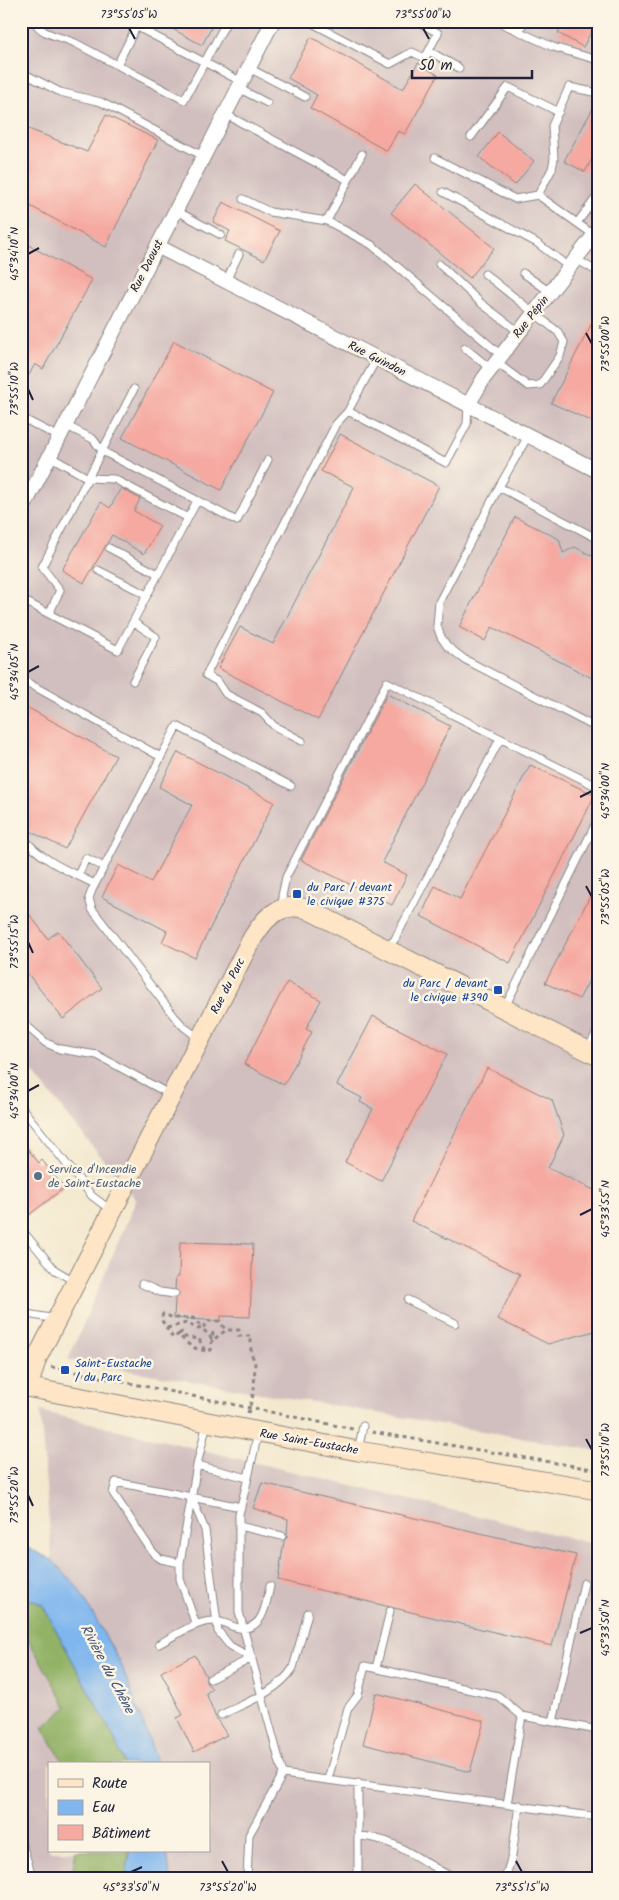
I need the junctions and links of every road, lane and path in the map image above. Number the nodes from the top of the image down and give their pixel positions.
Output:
1 (34, 21) edge
2 (126, 21) edge
3 (227, 21) edge
4 (273, 21) edge
5 (308, 21) edge
6 (417, 21) edge
7 (496, 21) edge
8 (526, 21) edge
9 (136, 27) junction
10 (518, 31) junction
11 (429, 51) junction
12 (598, 60) edge
13 (205, 64) junction
14 (117, 65) junction
15 (248, 68) junction
16 (459, 68) dead end
17 (21, 72) edge
18 (240, 85) junction
19 (598, 93) edge
20 (305, 97) dead end
21 (267, 103) dead end
22 (559, 112) junction
23 (225, 114) junction
24 (471, 137) dead end
25 (362, 154) dead end
26 (203, 156) junction
27 (435, 158) dead end
28 (348, 180) junction
29 (443, 192) dead end
30 (538, 195) junction
31 (598, 195) edge
32 (243, 199) dead end
33 (175, 210) junction
34 (327, 221) junction
35 (577, 223) junction
36 (221, 235) dead end
37 (595, 238) edge
38 (157, 246) junction
39 (239, 254) dead end
40 (572, 263) junction
41 (439, 264) dead end
42 (598, 272) edge
43 (523, 273) dead end
44 (485, 274) dead end
45 (226, 281) junction
46 (550, 292) junction
47 (534, 313) junction
48 (519, 332) junction
49 (465, 348) dead end
50 (377, 358) junction
51 (496, 362) junction
52 (134, 389) dead end
53 (468, 405) junction
54 (348, 411) junction
55 (21, 420) edge
56 (62, 431) junction
57 (528, 436) junction
58 (102, 450) junction
59 (49, 456) junction
60 (268, 460) dead end
61 (598, 471) edge
62 (88, 478) junction
63 (499, 487) junction
64 (197, 501) junction
65 (21, 512) edge
66 (188, 518) junction
67 (598, 538) edge
68 (108, 548) dead end
69 (98, 570) dead end
70 (158, 574) junction
71 (147, 595) junction
72 (21, 599) edge
73 (49, 614) junction
74 (133, 622) junction
75 (21, 680) edge
76 (133, 680) dead end
77 (598, 726) edge
78 (500, 739) junction
79 (302, 741) dead end
80 (161, 757) junction
81 (291, 786) dead end
82 (598, 787) edge
83 (598, 819) edge
84 (21, 836) edge
85 (104, 867) junction
86 (78, 875) junction
87 (95, 884) junction
88 (285, 908) junction
89 (386, 949) junction
90 (504, 1008) junction
91 (21, 1022) edge
92 (598, 1030) edge
93 (200, 1039) junction
94 (593, 1053) edge
95 (172, 1095) junction
96 (21, 1107) edge
97 (112, 1211) junction
98 (21, 1229) edge
99 (76, 1282) junction
100 (142, 1284) dead end
101 (175, 1294) dead end
102 (408, 1300) dead end
103 (21, 1313) edge
104 (57, 1319) junction
105 (455, 1323) dead end
106 (167, 1328) junction
107 (202, 1328) junction
108 (226, 1330) junction
109 (213, 1332) dead end
110 (207, 1333) junction
111 (179, 1334) junction
112 (199, 1339) junction
113 (213, 1340) junction
114 (205, 1351) junction
115 (65, 1370) dead end
116 (25, 1387) edge
117 (249, 1407) junction
118 (248, 1413) dead end
119 (207, 1422) junction
120 (363, 1426) dead end
121 (355, 1430) dead end
122 (369, 1432) dead end
123 (258, 1433) junction
124 (358, 1451) junction
125 (197, 1465) junction
126 (598, 1470) edge
127 (248, 1478) junction
128 (598, 1490) edge
129 (191, 1495) junction
130 (241, 1507) junction
131 (239, 1526) junction
132 (282, 1536) dead end
133 (180, 1563) junction
134 (584, 1583) dead end
135 (270, 1586) dead end
136 (390, 1611) dead end
137 (308, 1614) dead end
138 (215, 1621) junction
139 (196, 1625) junction
140 (244, 1628) junction
141 (159, 1644) dead end
142 (252, 1658) junction
143 (376, 1668) junction
144 (210, 1679) dead end
145 (262, 1694) junction
146 (221, 1715) dead end
147 (522, 1716) junction
148 (598, 1720) edge
149 (553, 1722) junction
150 (597, 1730) edge
151 (284, 1774) junction
152 (328, 1779) junction
153 (358, 1783) junction
154 (506, 1804) junction
155 (519, 1806) junction
156 (598, 1817) edge
157 (358, 1836) junction
158 (21, 1841) edge
159 (451, 1878) edge
160 (33, 1879) edge
161 (247, 1879) edge
162 (358, 1879) edge
163 (505, 1879) edge

1 - 14 lane
2 - 9 lane
3 - 13 lane
4 - 15 street, Rue Daoust
5 - 11 lane
6 - 11 lane
7 - 10 lane
8 - 10 lane
9 - 13 lane
9 - 14 lane
10 - 12 lane
11 - 16 lane
13 - 14 lane
13 - 18 lane
15 - 18 street, Rue Daoust
15 - 20 lane
17 - 26 lane
18 - 21 lane
18 - 23 street, Rue Daoust
19 - 22 lane
22 - 24 lane
22 - 30 lane
23 - 26 street, Rue Daoust
23 - 28 lane
25 - 28 lane
26 - 33 street, Rue Daoust
27 - 30 lane
28 - 34 lane
29 - 40 lane
30 - 35 lane
31 - 35 lane
32 - 34 lane
33 - 36 lane
33 - 38 street, Rue Daoust
34 - 51 lane
35 - 37 lane
37 - 40 street, Rue Pépin
38 - 45 street, Rue Guindon
38 - 56 street, Rue Daoust
39 - 45 lane
40 - 42 lane
40 - 46 street, Rue Pépin
41 - 48 lane
43 - 46 lane
44 - 47 lane
45 - 50 street, Rue Guindon
46 - 47 street, Rue Pépin
47 - 48 street, Rue Pépin
47 - 51 lane
48 - 51 street, Rue Pépin
49 - 51 lane
50 - 53 street, Rue Guindon
50 - 54 lane
51 - 53 street, Rue Pépin
52 - 58 lane
53 - 54 lane
53 - 57 street, Rue Guindon
54 - 79 lane
55 - 56 lane
56 - 58 lane
56 - 59 street, Rue Daoust
57 - 61 street, Rue Guindon
57 - 63 lane
58 - 62 lane
58 - 64 lane
59 - 62 lane
59 - 65 street, Rue Daoust
60 - 64 lane
62 - 66 lane
62 - 73 lane
63 - 67 lane
63 - 77 lane
64 - 66 lane
66 - 70 lane
68 - 70 lane
69 - 71 lane
70 - 71 lane
71 - 74 lane
72 - 73 lane
73 - 74 lane
74 - 76 lane
75 - 80 lane
78 - 82 lane
78 - 88 lane
78 - 89 lane
80 - 81 lane
80 - 85 lane
83 - 90 lane
84 - 86 lane
85 - 86 lane
85 - 87 lane
86 - 87 lane
87 - 93 lane
88 - 89 street
88 - 93 street, Rue du Parc
89 - 90 street
90 - 94 street
91 - 95 lane
92 - 94 lane
93 - 95 street, Rue du Parc
95 - 97 street, Rue du Parc
96 - 97 lane
97 - 99 street, Rue du Parc
98 - 99 lane
99 - 104 street, Rue du Parc
100 - 101 lane
102 - 105 lane
103 - 104 lane
104 - 116 street, Rue du Parc
106 - 107 path
106 - 107 path
106 - 111 path
107 - 108 path
107 - 110 path
108 - 113 path
108 - 117 path
109 - 113 path
110 - 112 path
110 - 113 path
111 - 112 path
111 - 114 path
112 - 114 path
113 - 114 path
115 - 117 path, Rue Saint-Eustache
116 - 119 street, Rue Saint-Eustache
117 - 118 path
117 - 121 path, Rue Saint-Eustache
119 - 123 street, Rue Saint-Eustache
119 - 125 lane
120 - 124 lane
122 - 126 path, Rue Saint-Eustache
123 - 124 street, Rue Saint-Eustache
123 - 127 lane
124 - 128 street, Rue Saint-Eustache
125 - 127 lane
125 - 129 lane
127 - 130 lane
129 - 130 lane
129 - 133 lane
129 - 133 lane
129 - 138 lane
130 - 131 lane
131 - 132 lane
131 - 140 lane
133 - 139 lane
134 - 149 lane
135 - 140 lane
136 - 143 lane
137 - 145 lane
138 - 139 lane
138 - 140 lane
138 - 142 lane
139 - 141 lane
140 - 142 lane
142 - 144 lane
142 - 145 lane
143 - 147 lane
143 - 152 lane
145 - 146 lane
145 - 151 lane
147 - 149 lane
147 - 154 lane
148 - 150 lane
149 - 150 lane
151 - 152 lane
151 - 161 lane
152 - 153 lane
153 - 154 lane
153 - 157 lane
154 - 155 lane
155 - 156 lane
155 - 163 lane
157 - 159 lane
157 - 162 lane
158 - 160 lane

